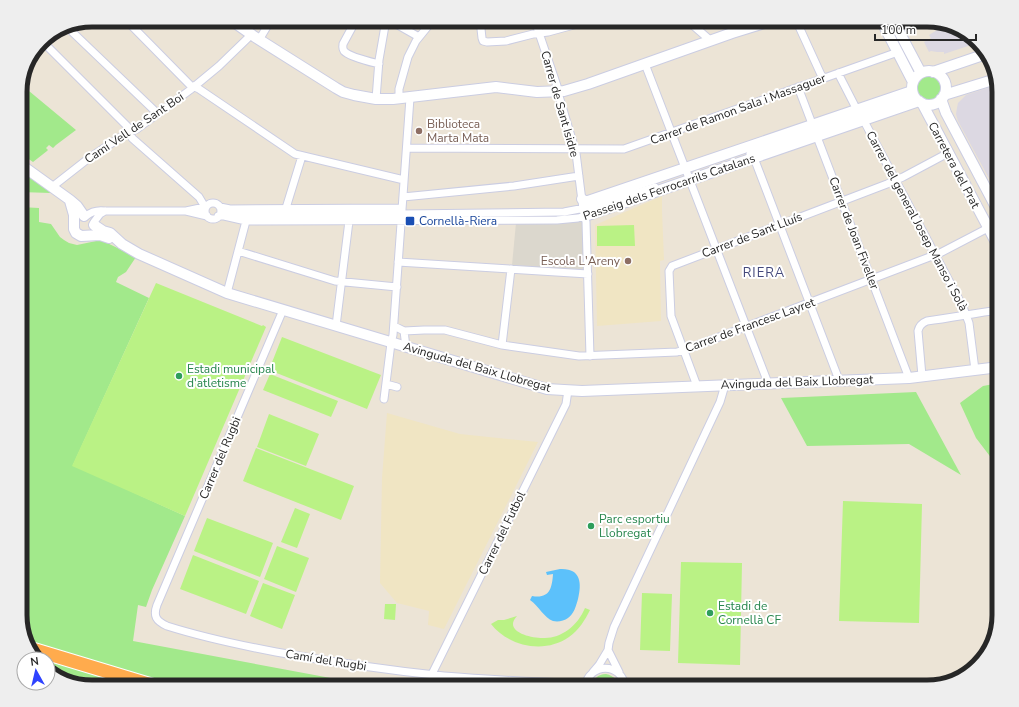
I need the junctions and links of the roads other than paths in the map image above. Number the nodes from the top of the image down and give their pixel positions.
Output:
1 (133, 27) edge
2 (241, 27) edge
3 (264, 27) edge
4 (352, 27) edge
5 (387, 27) edge
6 (401, 27) edge
7 (427, 27) edge
8 (481, 27) edge
9 (537, 27) edge
10 (566, 27) edge
11 (695, 27) edge
12 (753, 27) edge
13 (799, 27) edge
14 (885, 27) edge
15 (897, 27) edge
16 (71, 31) edge
17 (539, 33) junction
18 (255, 37) junction
19 (419, 37) junction
20 (711, 41) junction
21 (47, 46) edge
22 (898, 52) junction
23 (981, 56) edge
24 (379, 64) junction
25 (645, 64) junction
26 (933, 72) junction
27 (838, 73) junction
28 (922, 73) junction
29 (823, 78) junction
30 (991, 81) edge
31 (194, 87) junction
32 (798, 87) junction
33 (558, 91) junction
34 (916, 95) junction
35 (942, 97) junction
36 (410, 98) junction
37 (376, 99) junction
38 (399, 99) junction
39 (857, 110) junction
40 (158, 114) junction
41 (864, 121) junction
42 (815, 131) junction
43 (130, 132) junction
44 (672, 132) junction
45 (407, 148) junction
46 (575, 149) junction
47 (948, 153) junction
48 (302, 156) junction
49 (754, 158) junction
50 (27, 169) edge
51 (688, 175) junction
52 (579, 176) junction
53 (404, 180) junction
54 (896, 180) junction
55 (52, 186) junction
56 (403, 197) junction
57 (70, 200) junction
58 (992, 200) edge
59 (842, 201) junction
60 (205, 207) junction
61 (286, 208) junction
62 (583, 208) junction
63 (186, 212) junction
64 (220, 212) junction
65 (402, 214) junction
66 (207, 216) junction
67 (89, 220) junction
68 (246, 221) junction
69 (349, 221) junction
70 (74, 222) junction
71 (780, 225) junction
72 (988, 228) junction
73 (89, 235) junction
74 (992, 235) edge
75 (117, 240) junction
76 (716, 249) junction
77 (238, 251) junction
78 (936, 255) junction
79 (398, 262) junction
80 (511, 269) junction
81 (588, 274) junction
82 (872, 279) junction
83 (342, 282) junction
84 (397, 287) junction
85 (226, 293) junction
86 (809, 303) junction
87 (283, 310) junction
88 (992, 311) edge
89 (966, 316) junction
90 (336, 326) junction
91 (394, 326) junction
92 (746, 327) junction
93 (404, 331) junction
94 (391, 343) junction
95 (502, 345) junction
96 (406, 347) junction
97 (683, 350) junction
98 (590, 356) junction
99 (992, 368) edge
100 (975, 370) junction
101 (922, 376) junction
102 (909, 378) junction
103 (839, 380) junction
104 (768, 383) junction
105 (386, 384) junction
106 (725, 385) junction
107 (697, 386) junction
108 (397, 387) dead end
109 (568, 390) junction
110 (384, 399) dead end
111 (156, 605) joint
112 (608, 650) junction
113 (38, 651) edge
114 (593, 672) junction
115 (432, 674) junction
116 (620, 674) junction
117 (135, 680) edge
118 (499, 680) edge
119 (587, 680) edge
120 (623, 680) edge

1 - 31 street
2 - 18 main road
3 - 18 street, Camí Vell de Sant Boi
4 - 24 street
5 - 24 street
6 - 19 street
7 - 19 street
8 - 17 street
9 - 17 street, Carrer de Sant Isidre
10 - 17 street
11 - 20 street
12 - 20 main road
13 - 29 street
14 - 22 main road, Carretera del Prat
15 - 28 main road
16 - 40 street
17 - 33 street, Carrer de Sant Isidre
18 - 31 street, Camí Vell de Sant Boi
18 - 37 main road
19 - 38 street
20 - 25 main road
21 - 43 street
22 - 27 street, Carrer de Ramon Sala i Massaguer
22 - 34 main road, Carretera del Prat
23 - 26 main road
24 - 37 street
25 - 33 main road
25 - 44 street
26 - 28 main road
26 - 35 main road
27 - 29 street, Carrer de Ramon Sala i Massaguer
27 - 39 street
28 - 34 main road
29 - 32 street, Carrer de Ramon Sala i Massaguer
30 - 35 main road
31 - 40 street, Camí Vell de Sant Boi
31 - 48 street
32 - 42 street, Carrer de Joan Fiveller
32 - 44 street, Carrer de Ramon Sala i Massaguer
33 - 36 main road
33 - 46 street, Carrer de Sant Isidre
34 - 35 main road
34 - 39 main road, Passeig dels Ferrocarrils Catalans
34 - 41 main road, Passeig dels Ferrocarrils Catalans
34 - 42 street, Passeig dels Ferrocarrils Catalans
34 - 47 main road, Carretera del Prat
35 - 58 main road, Carretera del Prat
36 - 38 main road
36 - 45 street
37 - 38 main road
39 - 42 main road, Passeig dels Ferrocarrils Catalans
40 - 43 street, Camí Vell de Sant Boi
41 - 42 main road, Passeig dels Ferrocarrils Catalans
41 - 54 street, Carrer del general Josep Manso i Solà
42 - 49 main road, Passeig dels Ferrocarrils Catalans
42 - 51 main road, Passeig dels Ferrocarrils Catalans
42 - 59 street, Carrer de Joan Fiveller
43 - 55 street, Camí Vell de Sant Boi
43 - 60 street
44 - 46 street, Carrer de Ramon Sala i Massaguer
44 - 51 street
45 - 46 street, Carrer de Ramon Sala i Massaguer
45 - 53 street
46 - 52 street, Carrer de Sant Isidre
47 - 54 street, Carrer de Sant Lluís
47 - 72 main road, Carretera del Prat
48 - 53 street
48 - 61 street
49 - 51 main road, Passeig dels Ferrocarrils Catalans
49 - 71 street
50 - 55 main road, Avinguda del Baix Llobregat
51 - 62 main road, Passeig dels Ferrocarrils Catalans
51 - 62 main road, Passeig dels Ferrocarrils Catalans
51 - 76 street
52 - 56 street
52 - 62 street, Carrer de Sant Isidre
53 - 56 street
54 - 59 street, Carrer de Sant Lluís
54 - 78 street, Carrer del general Josep Manso i Solà
55 - 57 main road, Avinguda del Baix Llobregat
56 - 65 street
57 - 67 main road, Avinguda del Baix Llobregat
57 - 70 main road
59 - 71 street, Carrer de Sant Lluís
59 - 82 street, Carrer de Joan Fiveller
60 - 63 street
60 - 64 street
60 - 66 street
61 - 64 street, Passeig dels Ferrocarrils Catalans
61 - 65 street, Passeig dels Ferrocarrils Catalans
62 - 65 street, Passeig dels Ferrocarrils Catalans
62 - 81 street, Carrer de Sant Isidre
63 - 66 street
63 - 67 street
64 - 65 street, Passeig dels Ferrocarrils Catalans
64 - 66 street
64 - 68 street, Passeig dels Ferrocarrils Catalans
65 - 69 street, Passeig dels Ferrocarrils Catalans
65 - 79 street
67 - 70 main road
67 - 73 main road
67 - 75 main road, Avinguda del Baix Llobregat
68 - 69 street, Passeig dels Ferrocarrils Catalans
68 - 77 street
69 - 83 street
70 - 73 main road
71 - 76 street, Carrer de Sant Lluís
71 - 86 street
72 - 74 main road, Carretera del Prat
72 - 78 street, Carrer de Francesc Layret
73 - 75 main road, Avinguda del Baix Llobregat
75 - 85 main road, Avinguda del Baix Llobregat
76 - 92 street
76 - 97 street, Carrer de Sant Lluís
77 - 83 street
77 - 85 street
78 - 82 street, Carrer de Francesc Layret
78 - 89 street, Carrer del general Josep Manso i Solà
79 - 80 street
79 - 84 street
80 - 81 street
80 - 95 street
81 - 98 street, Carrer de Sant Isidre
82 - 86 street, Carrer de Francesc Layret
82 - 102 street, Carrer de Joan Fiveller
83 - 84 street
83 - 90 street
84 - 91 street
85 - 87 main road, Avinguda del Baix Llobregat
86 - 92 street, Carrer de Francesc Layret
86 - 103 street
87 - 90 main road, Avinguda del Baix Llobregat
87 - 111 street, Carrer del Rugbi
88 - 89 street
89 - 100 street, Carrer del general Josep Manso i Solà
89 - 101 street
90 - 94 main road, Avinguda del Baix Llobregat
91 - 93 street, Carrer de Francesc Layret
91 - 94 street
92 - 97 street, Carrer de Francesc Layret
92 - 104 street
93 - 95 street, Carrer de Francesc Layret
93 - 96 street
94 - 96 main road, Avinguda del Baix Llobregat
94 - 105 street
95 - 98 street, Carrer de Francesc Layret
96 - 109 main road, Avinguda del Baix Llobregat
97 - 98 street, Carrer de Francesc Layret
97 - 107 street, Carrer de Sant Lluís
99 - 100 main road, Avinguda del Baix Llobregat
100 - 101 main road, Avinguda del Baix Llobregat
101 - 102 main road, Avinguda del Baix Llobregat
102 - 103 main road, Avinguda del Baix Llobregat
103 - 104 main road, Avinguda del Baix Llobregat
104 - 106 main road, Avinguda del Baix Llobregat
105 - 108 street
105 - 110 street
106 - 107 main road, Avinguda del Baix Llobregat
106 - 112 street
107 - 109 main road, Avinguda del Baix Llobregat
109 - 115 street, Carrer del Futbol
111 - 115 street, Camí del Rugbi
112 - 114 street
112 - 116 street
113 - 117 highway
114 - 116 street
114 - 119 street
115 - 118 street, Camí del Rugbi
116 - 120 street

